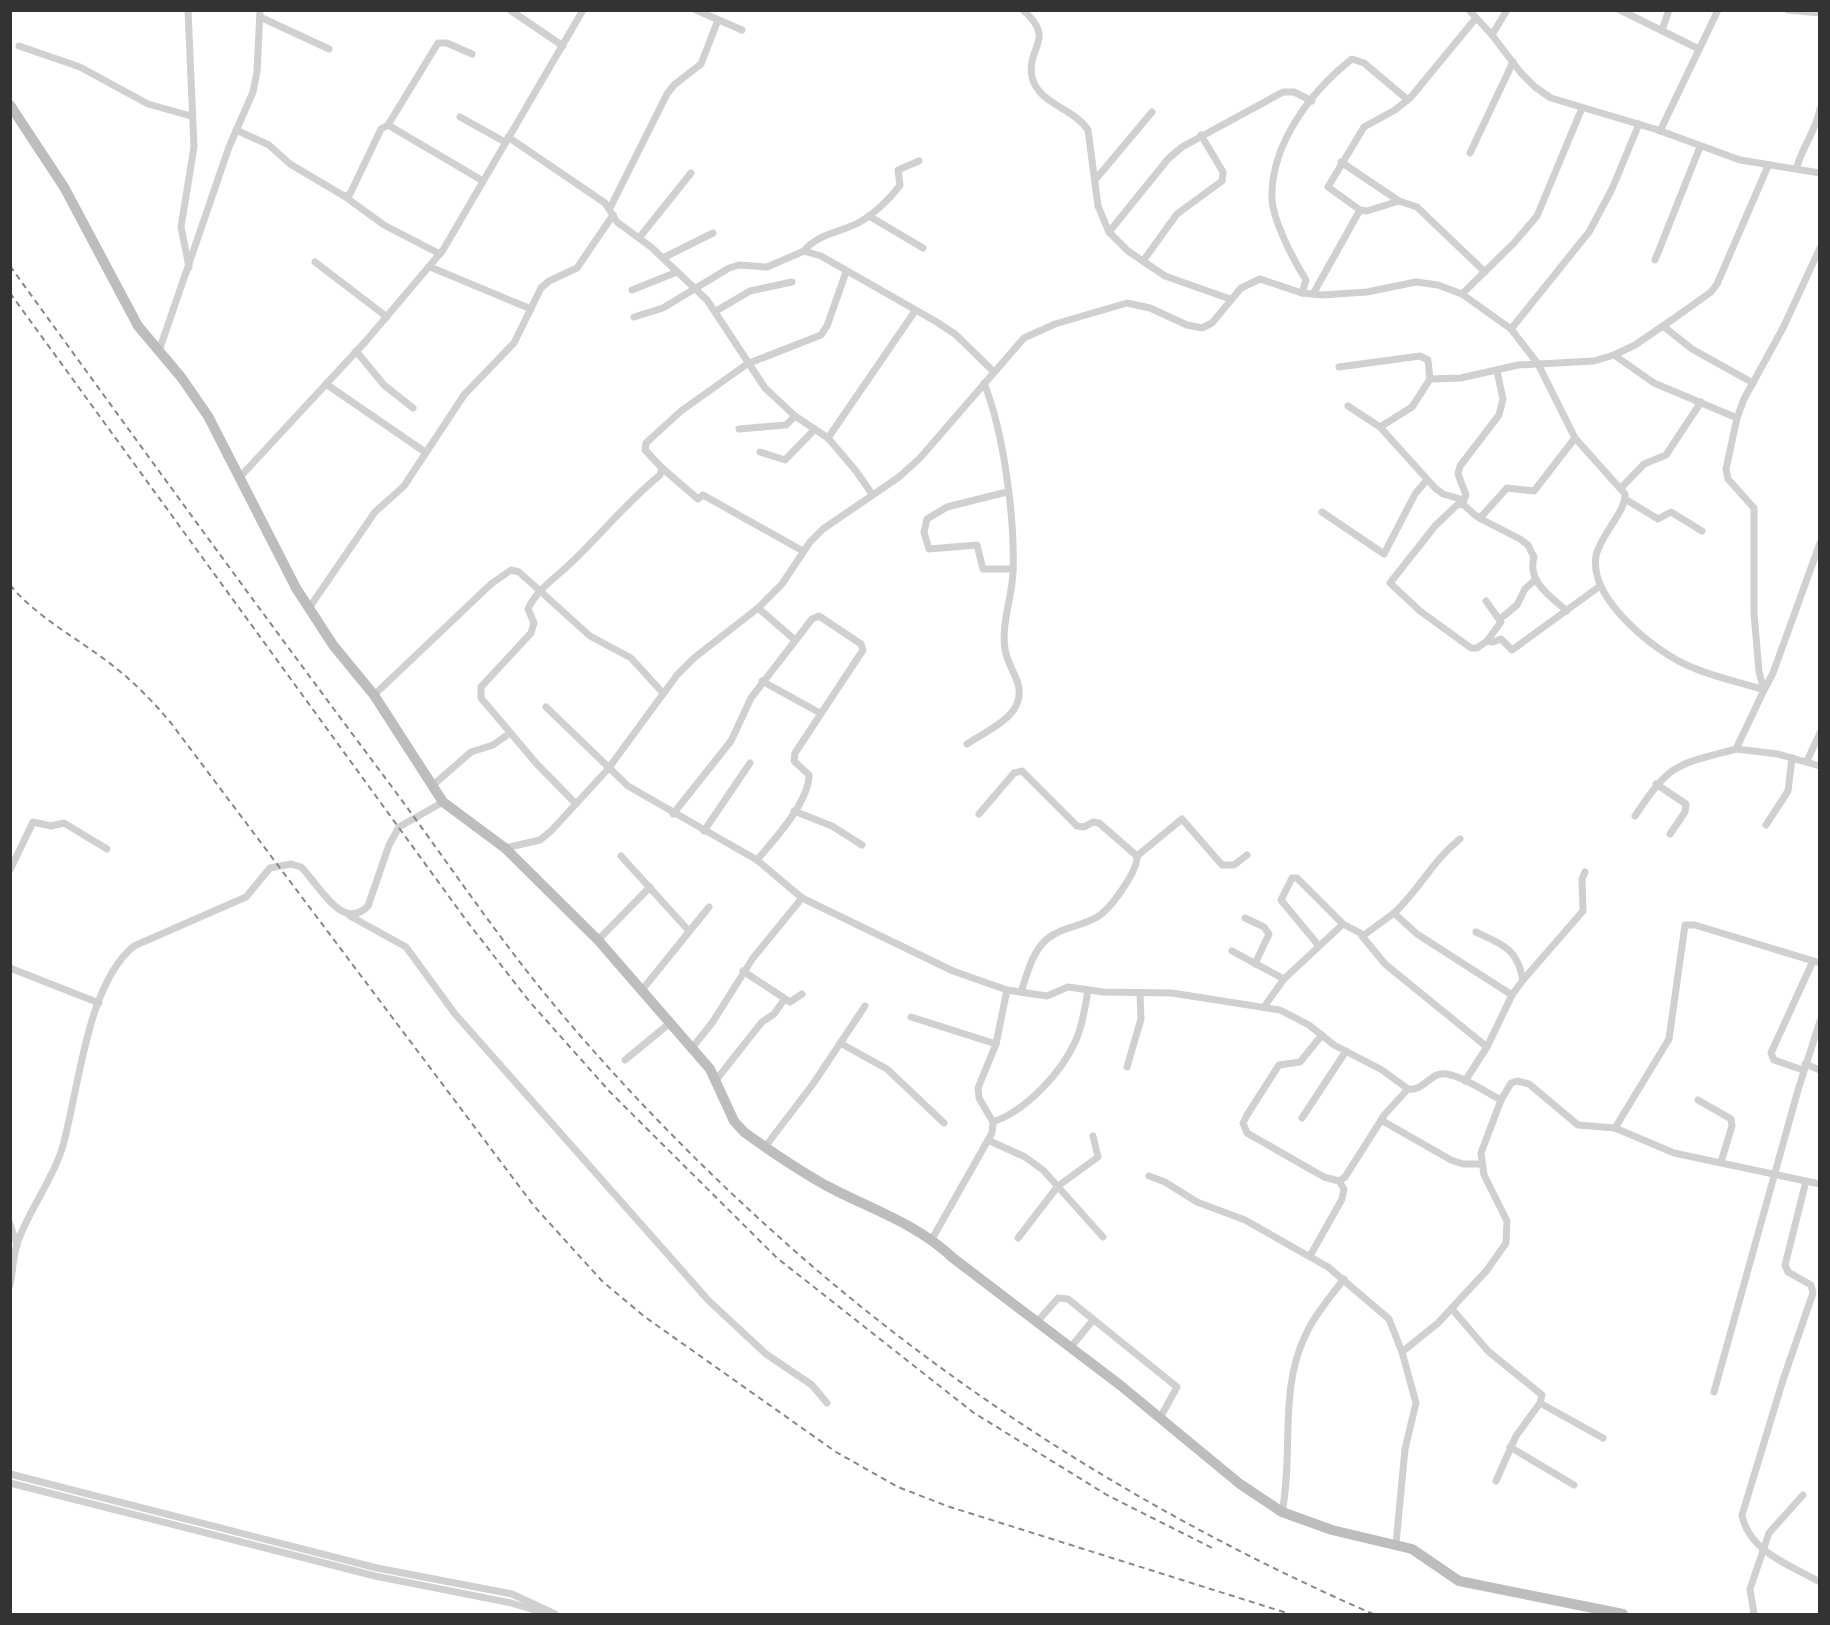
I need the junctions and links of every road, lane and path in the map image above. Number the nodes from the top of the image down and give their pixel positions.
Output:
1 (188, 10) edge
2 (510, 10) edge
3 (583, 10) edge
4 (696, 10) edge
5 (1023, 10) edge
6 (1469, 10) edge
7 (1508, 10) edge
8 (1620, 10) edge
9 (1669, 10) edge
10 (1718, 10) edge
11 (1788, 10) edge
12 (711, 13) edge
13 (1820, 13) edge
14 (260, 14) edge
15 (1476, 18) junction
16 (718, 20) junction
17 (742, 30) dead end
18 (1662, 30) junction
19 (1492, 35) junction
20 (19, 46) dead end
21 (563, 46) junction
22 (329, 49) dead end
23 (1699, 49) junction
24 (472, 54) dead end
25 (1513, 62) junction
26 (1408, 100) junction
27 (1312, 101) junction
28 (10, 105) edge
29 (1582, 108) junction
30 (1820, 109) edge
31 (1152, 112) dead end
32 (191, 116) junction
33 (460, 117) dead end
34 (1639, 124) junction
35 (388, 125) junction
36 (236, 130) junction
37 (1660, 131) junction
38 (1201, 135) junction
39 (507, 139) junction
40 (1700, 147) junction
41 (1470, 153) dead end
42 (919, 161) dead end
43 (1341, 162) junction
44 (1768, 166) junction
45 (1797, 167) junction
46 (691, 173) dead end
47 (1820, 173) edge
48 (1095, 180) junction
49 (483, 181) junction
50 (344, 196) junction
51 (1399, 201) junction
52 (1360, 210) junction
53 (612, 212) junction
54 (869, 216) junction
55 (1109, 232) junction
56 (713, 233) dead end
57 (639, 238) junction
58 (923, 248) dead end
59 (1820, 248) edge
60 (804, 251) junction
61 (440, 254) junction
62 (663, 258) junction
63 (1655, 260) dead end
64 (1143, 261) junction
65 (315, 262) dead end
66 (189, 267) junction
67 (430, 267) junction
68 (677, 272) junction
69 (846, 272) junction
70 (1485, 272) junction
71 (792, 282) dead end
72 (694, 289) junction
73 (632, 290) dead end
74 (1302, 293) junction
75 (1313, 294) junction
76 (1462, 294) junction
77 (1230, 299) junction
78 (531, 309) junction
79 (716, 311) junction
80 (915, 311) junction
81 (387, 317) junction
82 (633, 317) dead end
83 (1663, 326) junction
84 (1511, 329) junction
85 (159, 351) junction
86 (356, 351) junction
87 (1614, 355) junction
88 (747, 364) junction
89 (1538, 364) junction
90 (1339, 367) dead end
91 (1497, 371) junction
92 (994, 372) junction
93 (1430, 379) junction
94 (984, 383) junction
95 (1753, 383) junction
96 (326, 384) junction
97 (1701, 402) junction
98 (1348, 406) dead end
99 (413, 408) dead end
100 (795, 416) junction
101 (1737, 418) junction
102 (1380, 427) junction
103 (739, 429) dead end
104 (815, 429) junction
105 (828, 438) junction
106 (1575, 438) junction
107 (425, 452) junction
108 (760, 452) dead end
109 (662, 468) junction
110 (240, 477) junction
111 (1426, 481) junction
112 (1621, 488) junction
113 (1007, 492) junction
114 (872, 494) junction
115 (1625, 499) junction
116 (1463, 502) junction
117 (1322, 513) dead end
118 (1479, 518) junction
119 (1702, 531) dead end
120 (1819, 543) edge
121 (804, 551) junction
122 (1013, 569) junction
123 (1535, 580) junction
124 (1600, 586) junction
125 (540, 591) junction
126 (1486, 601) dead end
127 (309, 608) junction
128 (758, 608) junction
129 (1567, 611) junction
130 (1500, 619) junction
131 (795, 640) junction
132 (1487, 641) junction
133 (762, 681) junction
134 (1764, 690) junction
135 (663, 693) junction
136 (374, 695) junction
137 (546, 707) dead end
138 (820, 713) junction
139 (510, 733) junction
140 (1820, 733) edge
141 (966, 744) dead end
142 (1736, 749) junction
143 (1792, 758) junction
144 (1807, 761) junction
145 (750, 763) dead end
146 (1820, 766) edge
147 (608, 769) junction
148 (1656, 784) junction
149 (432, 786) junction
150 (442, 802) junction
151 (576, 804) junction
152 (794, 812) junction
153 (673, 814) junction
154 (980, 814) dead end
155 (1635, 816) dead end
156 (1766, 825) dead end
157 (704, 831) junction
158 (1670, 834) dead end
159 (1460, 839) dead end
160 (862, 845) dead end
161 (505, 848) junction
162 (107, 849) dead end
163 (1247, 855) dead end
164 (621, 856) dead end
165 (1137, 856) junction
166 (758, 860) junction
167 (10, 870) edge
168 (1585, 872) dead end
169 (650, 886) junction
170 (802, 898) junction
171 (709, 907) dead end
172 (1394, 913) junction
173 (350, 916) junction
174 (1245, 918) dead end
175 (1343, 924) junction
176 (689, 931) junction
177 (1476, 932) dead end
178 (1362, 936) junction
179 (598, 940) junction
180 (1319, 946) junction
181 (1232, 951) dead end
182 (1816, 962) edge
183 (1255, 964) junction
184 (10, 968) edge
185 (743, 971) junction
186 (1284, 979) junction
187 (1523, 980) junction
188 (642, 990) junction
189 (1007, 990) junction
190 (1088, 990) junction
191 (1021, 992) junction
192 (1140, 993) junction
193 (802, 994) dead end
194 (1512, 995) junction
195 (784, 1000) junction
196 (99, 1003) junction
197 (865, 1006) dead end
198 (1264, 1007) junction
199 (911, 1017) dead end
200 (1820, 1021) edge
201 (670, 1023) junction
202 (1322, 1035) junction
203 (840, 1043) junction
204 (996, 1044) junction
205 (1487, 1047) junction
206 (691, 1049) junction
207 (1346, 1051) junction
208 (625, 1060) dead end
209 (1127, 1066) dead end
210 (1804, 1067) junction
211 (1820, 1070) edge
212 (716, 1080) junction
213 (1465, 1081) junction
214 (1408, 1089) junction
215 (1501, 1100) junction
216 (1698, 1100) dead end
217 (1302, 1118) dead end
218 (1381, 1120) junction
219 (993, 1122) junction
220 (944, 1123) dead end
221 (1615, 1128) junction
222 (1093, 1136) dead end
223 (988, 1140) junction
224 (765, 1147) junction
225 (1721, 1162) junction
226 (1481, 1164) junction
227 (1776, 1174) junction
228 (1149, 1176) dead end
229 (1339, 1181) junction
230 (1806, 1181) junction
231 (1820, 1184) edge
232 (1058, 1186) junction
233 (10, 1224) edge
234 (1103, 1237) dead end
235 (1018, 1238) dead end
236 (933, 1239) junction
237 (17, 1245) junction
238 (1310, 1256) junction
239 (1344, 1279) junction
240 (10, 1284) edge
241 (1452, 1309) junction
242 (1093, 1320) junction
243 (1037, 1322) junction
244 (1071, 1347) junction
245 (1402, 1352) junction
246 (1714, 1392) dead end
247 (827, 1403) dead end
248 (1540, 1403) junction
249 (1160, 1418) junction
250 (1603, 1438) dead end
251 (1510, 1447) junction
252 (10, 1474) edge
253 (1496, 1481) dead end
254 (10, 1483) edge
255 (1574, 1485) dead end
256 (1803, 1495) dead end
257 (1282, 1512) junction
258 (1396, 1544) junction
259 (1763, 1549) junction
260 (1820, 1582) edge
261 (550, 1614) edge
262 (555, 1614) edge
263 (1623, 1614) edge
264 (1754, 1614) edge

1 - 32 street
2 - 21 street
3 - 21 street
4 - 12 street
5 - 48 street
6 - 15 street
7 - 19 street
8 - 18 street
9 - 18 street
10 - 23 street
11 - 13 street
12 - 16 street
14 - 22 street
14 - 36 street
15 - 19 street
15 - 26 street
16 - 17 street
16 - 53 street
18 - 23 street
19 - 25 street
20 - 32 street
21 - 39 street
23 - 37 street
24 - 35 street
25 - 29 street
25 - 41 street
26 - 27 street
26 - 43 street
27 - 38 street
27 - 74 street
28 - 85 main road
29 - 34 street
29 - 70 street
30 - 45 street
31 - 48 street
32 - 66 street
33 - 39 street
34 - 37 street
34 - 84 street
35 - 49 street
35 - 50 street
36 - 50 street
36 - 66 street
37 - 40 street
38 - 55 street
38 - 64 street
39 - 49 street
39 - 53 street
40 - 44 street
40 - 63 street
42 - 54 street
43 - 51 street
43 - 52 street
44 - 45 street
44 - 83 street
45 - 47 street
46 - 57 street
48 - 55 street
49 - 61 street
50 - 61 street
51 - 52 street
51 - 70 street
52 - 75 street
53 - 57 street
53 - 78 street
54 - 58 street
54 - 60 street
55 - 64 street
56 - 62 street
57 - 62 street
59 - 95 street
60 - 69 street
60 - 72 street
61 - 67 street
62 - 68 street
64 - 77 street
65 - 81 street
66 - 85 street
67 - 78 street
67 - 81 street
68 - 72 street
68 - 73 street
69 - 80 street
69 - 88 street
70 - 76 street
71 - 79 street
72 - 79 street
72 - 82 street
74 - 75 street
74 - 77 street
75 - 76 street
76 - 84 street
77 - 92 street
78 - 107 street
79 - 88 street
80 - 92 street
80 - 105 street
81 - 86 street
83 - 87 street
83 - 95 street
84 - 89 street
85 - 110 main road
86 - 96 street
86 - 99 street
87 - 89 street
87 - 97 street
88 - 100 street
88 - 109 street
89 - 91 street
89 - 106 street
90 - 93 street
91 - 93 street
91 - 116 street
92 - 94 street
93 - 102 street
94 - 113 street
94 - 114 street
95 - 101 street
96 - 107 street
96 - 110 street
97 - 101 street
97 - 112 street
98 - 102 street
100 - 103 street
100 - 104 street
101 - 134 street
102 - 111 street
104 - 105 street
104 - 108 street
105 - 114 street
106 - 112 street
106 - 118 street
107 - 127 street
109 - 121 street
109 - 125 street
110 - 127 main road
111 - 116 street
111 - 117 street
112 - 115 street
113 - 122 street
113 - 122 street
114 - 121 street
115 - 119 street
115 - 124 street
116 - 118 street
116 - 132 street
118 - 123 street
120 - 134 street
121 - 128 street
122 - 141 street
123 - 129 street
123 - 130 street
124 - 129 street
124 - 134 street
125 - 135 street
125 - 136 street
125 - 139 street
126 - 130 street
127 - 136 main road
128 - 131 street
128 - 135 street
129 - 132 street
130 - 132 street
131 - 133 street
131 - 138 street
133 - 138 street
133 - 153 street
134 - 142 street
135 - 147 street
136 - 149 main road
137 - 147 street
138 - 152 street
139 - 149 street
139 - 151 street
140 - 144 street
142 - 143 street
142 - 148 street
143 - 144 street
143 - 156 street
144 - 146 street
145 - 157 street
147 - 151 street
147 - 153 street
148 - 155 street
148 - 158 street
149 - 150 main road
150 - 161 main road
150 - 173 street
151 - 161 street
152 - 160 street
152 - 166 street
153 - 157 street
154 - 165 street
157 - 166 street
159 - 172 street
161 - 179 main road
162 - 167 street
163 - 165 street
164 - 169 street
165 - 191 street
166 - 170 street
168 - 187 street
169 - 176 street
169 - 179 street
170 - 185 street
170 - 189 street
171 - 176 street
172 - 178 street
172 - 194 street
173 - 196 street
173 - 247 street
174 - 183 street
175 - 178 street
175 - 180 street
175 - 180 street
176 - 188 street
177 - 187 street
178 - 205 street
179 - 188 main road
180 - 186 street
181 - 183 street
182 - 210 street
182 - 221 street
183 - 186 street
184 - 196 street
185 - 195 street
185 - 206 street
186 - 198 street
187 - 194 street
188 - 201 main road
189 - 191 street
189 - 204 street
190 - 191 street
190 - 192 street
190 - 219 street
192 - 198 street
192 - 209 street
193 - 195 street
194 - 205 street
195 - 212 street
196 - 237 street
197 - 203 street
198 - 202 street
199 - 204 street
200 - 210 street
201 - 206 main road
201 - 208 street
202 - 207 street
202 - 229 street
203 - 220 street
203 - 224 street
204 - 219 street
205 - 213 street
206 - 212 main road
207 - 214 street
207 - 217 street
210 - 211 street
210 - 227 street
212 - 224 main road
213 - 214 street
213 - 215 street
214 - 218 street
215 - 221 street
215 - 226 street
216 - 225 street
218 - 226 street
218 - 229 street
219 - 223 street
221 - 225 street
222 - 232 street
223 - 232 street
223 - 236 street
224 - 236 main road
225 - 227 street
226 - 241 street
227 - 230 street
227 - 246 street
228 - 238 street
229 - 238 street
230 - 231 street
230 - 259 street
232 - 234 street
232 - 235 street
233 - 237 street
236 - 243 main road
237 - 240 street
238 - 239 street
239 - 245 street
239 - 257 street
241 - 245 street
241 - 248 street
242 - 243 street
242 - 244 street
242 - 249 street
243 - 244 main road
244 - 249 main road
245 - 258 street
248 - 250 street
248 - 251 street
249 - 257 main road
251 - 253 street
251 - 255 street
252 - 262 street
254 - 261 street
256 - 259 street
257 - 258 main road
258 - 263 main road
259 - 260 street
259 - 264 street

